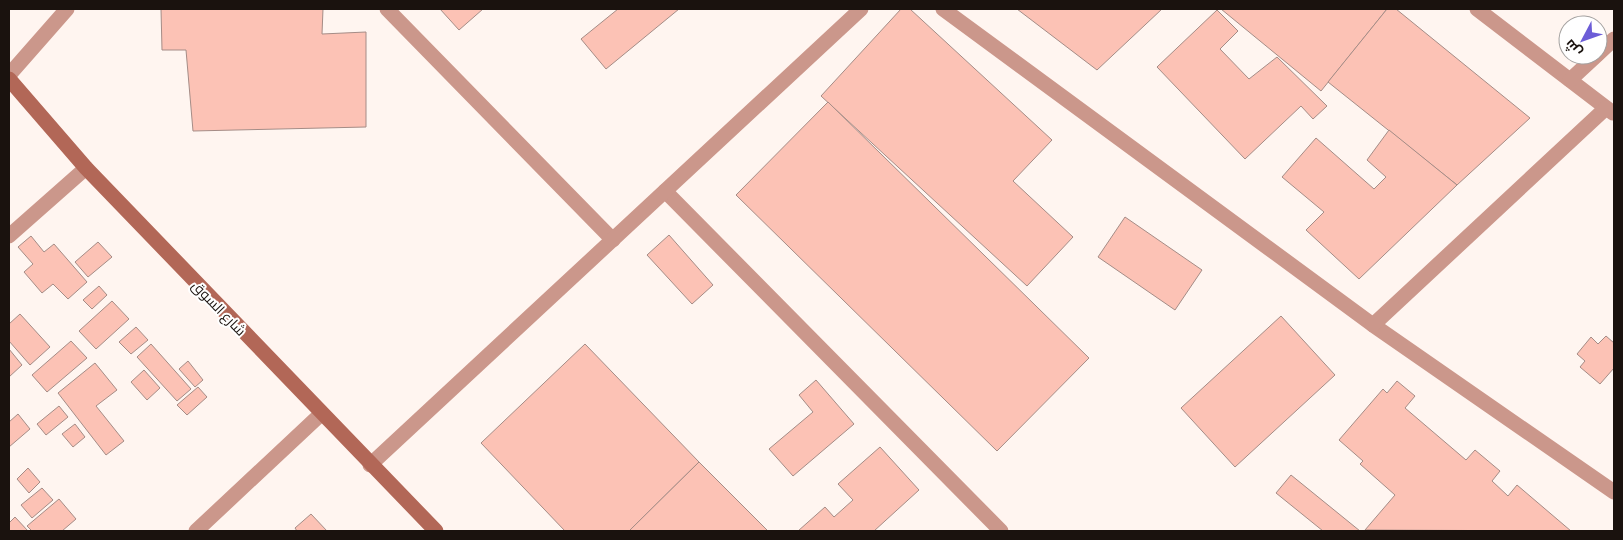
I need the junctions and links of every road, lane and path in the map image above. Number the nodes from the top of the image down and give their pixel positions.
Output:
1 (67, 9) edge
2 (387, 9) edge
3 (861, 9) edge
4 (943, 9) edge
5 (1477, 9) edge
6 (1586, 65) edge
7 (9, 75) edge
8 (9, 79) edge
9 (1570, 80) junction
10 (1610, 111) edge
11 (86, 168) junction
12 (665, 191) junction
13 (9, 236) edge
14 (613, 240) junction
15 (1373, 325) junction
16 (321, 414) junction
17 (370, 465) junction
18 (1614, 492) edge
19 (196, 531) edge
20 (436, 531) edge
21 (1001, 531) edge

1 - 7 street
2 - 14 street
3 - 12 street
4 - 15 street
5 - 9 street
6 - 9 street
8 - 11 street, شارع السوق
9 - 10 street
10 - 15 street
11 - 13 street
11 - 16 street, شارع السوق
12 - 14 street
12 - 21 street
14 - 17 street
15 - 18 street
16 - 17 street, شارع السوق
16 - 19 street
17 - 20 street, شارع السوق

